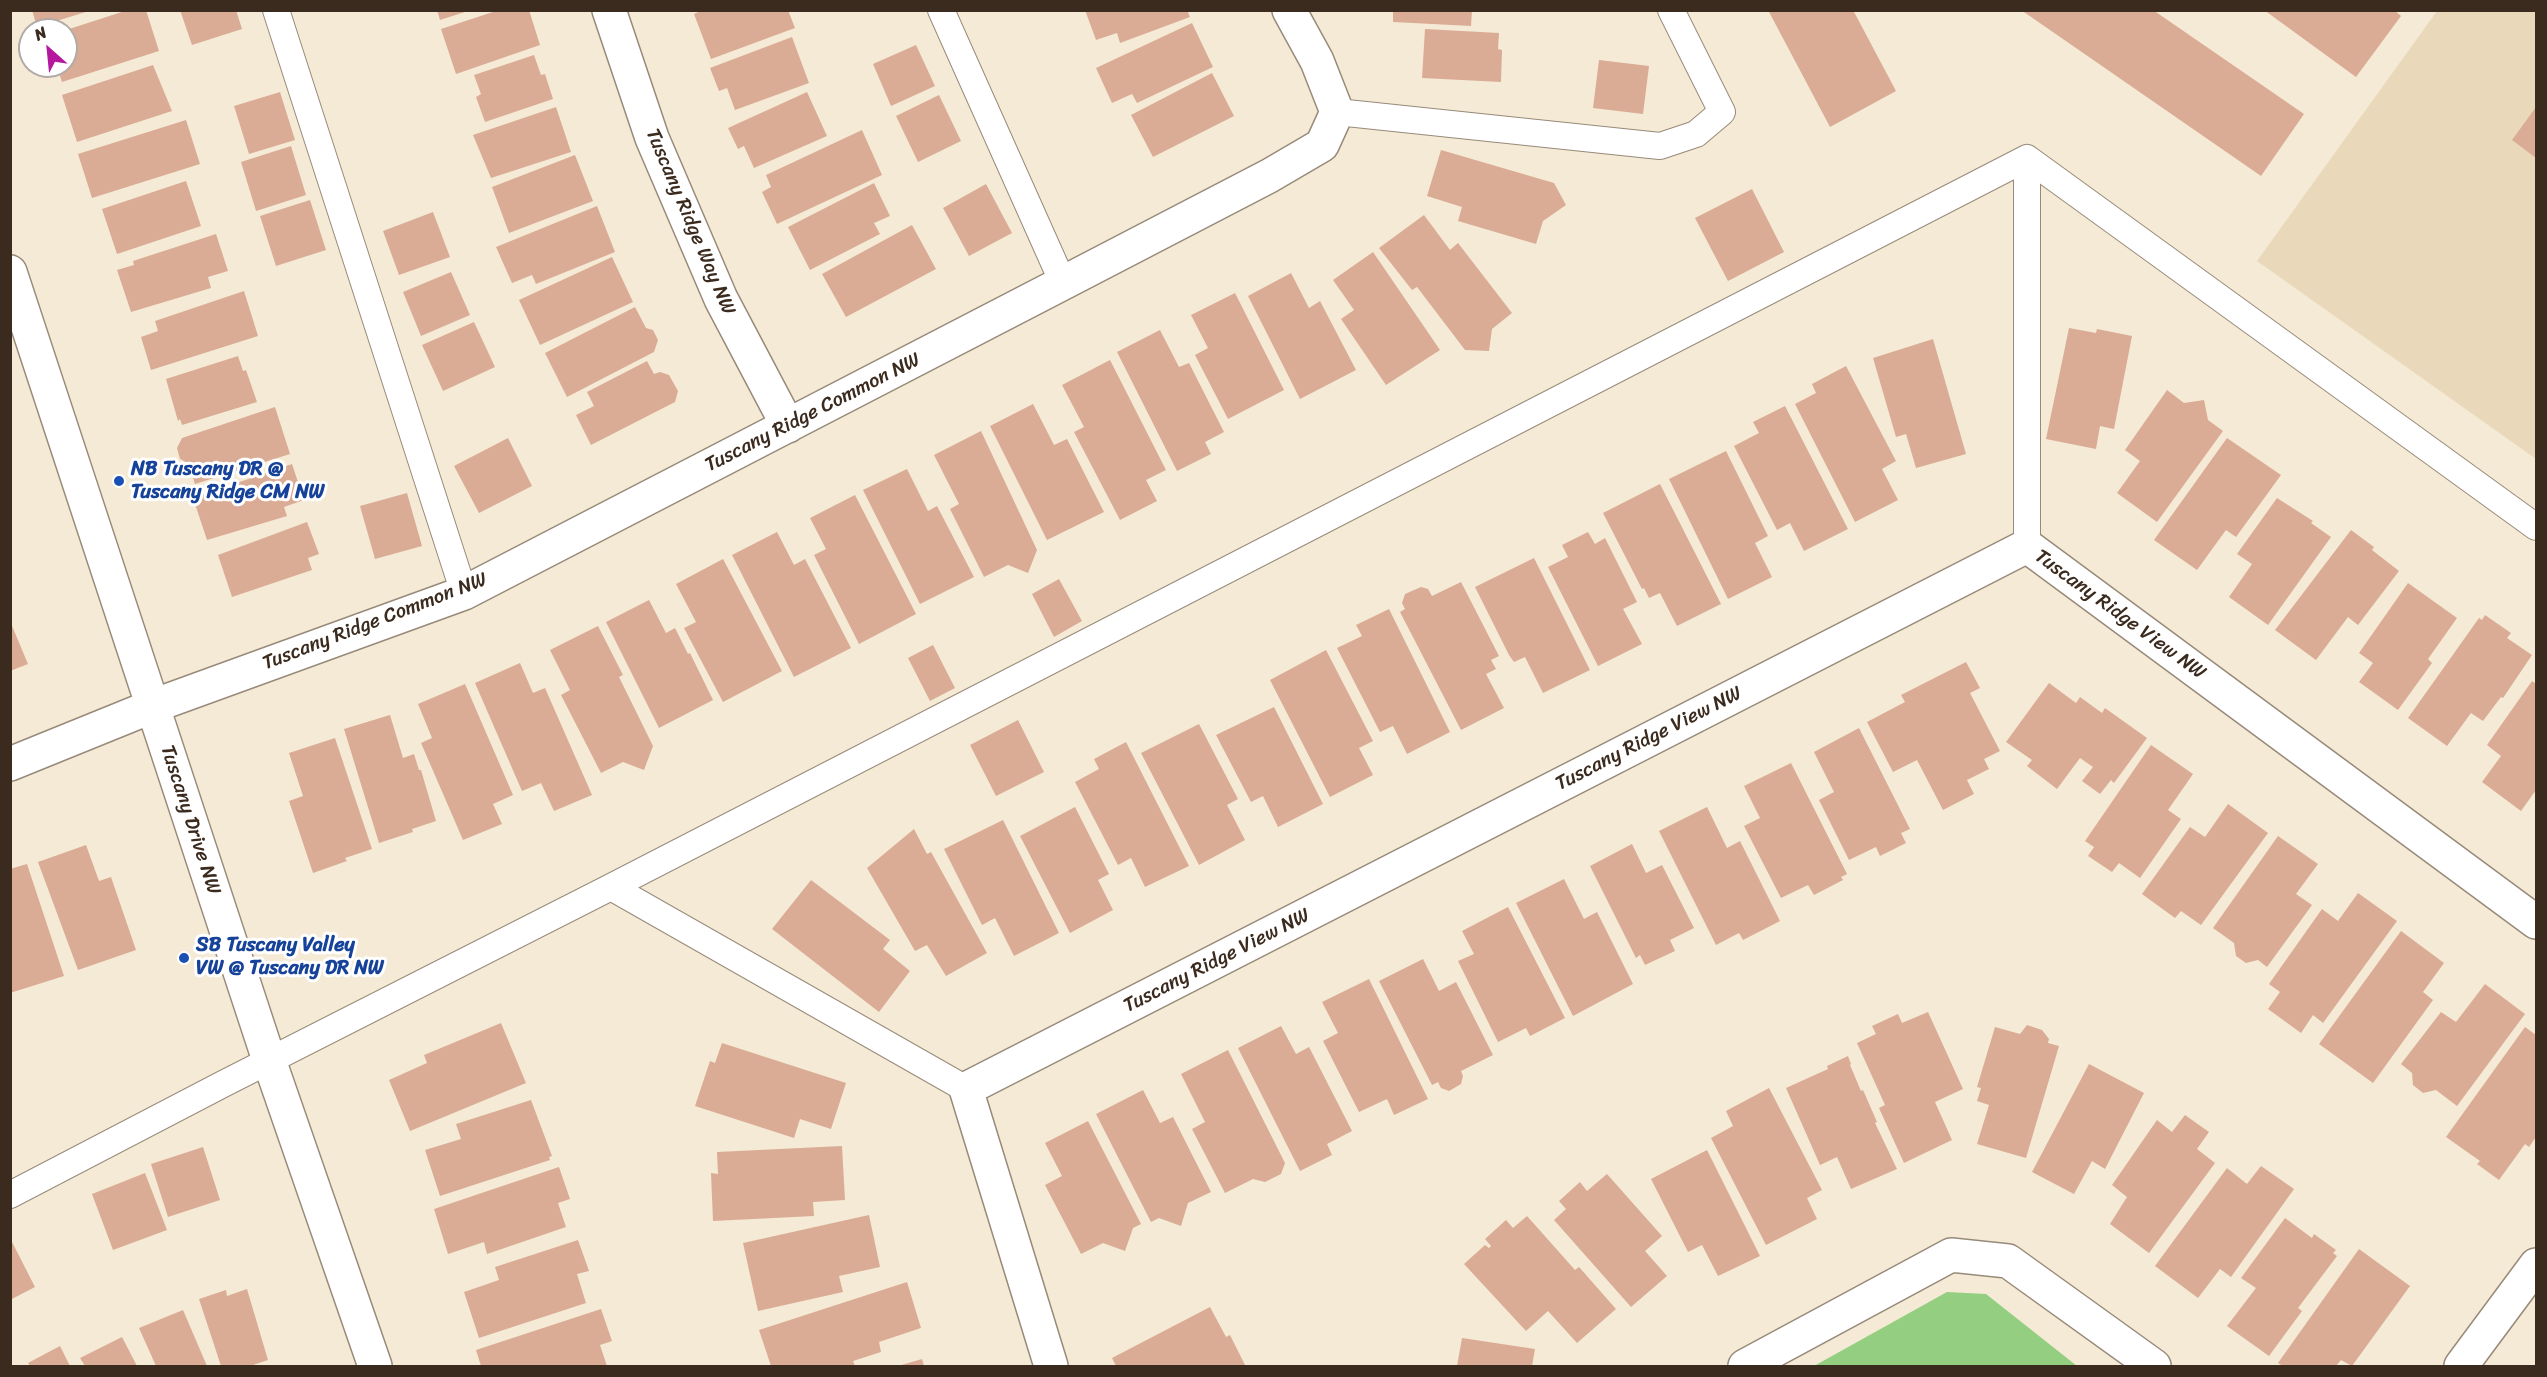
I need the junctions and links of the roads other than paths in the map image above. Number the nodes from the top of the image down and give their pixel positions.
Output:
1 (276, 10) edge
2 (609, 10) edge
3 (941, 10) edge
4 (1289, 10) edge
5 (1671, 10) edge
6 (1337, 112) junction
7 (2027, 158) junction
8 (10, 272) edge
9 (1063, 283) junction
10 (788, 426) junction
11 (2536, 527) edge
12 (2027, 546) junction
13 (464, 593) junction
14 (153, 706) junction
15 (10, 764) edge
16 (611, 887) junction
17 (2536, 922) edge
18 (270, 1060) junction
19 (966, 1089) junction
20 (10, 1195) edge
21 (2536, 1265) edge
22 (375, 1366) edge
23 (1051, 1366) edge
24 (1745, 1366) edge
25 (2154, 1366) edge
26 (2461, 1366) edge

1 - 13 lane
2 - 10 street, Tuscany Ridge Way NW
3 - 9 lane
4 - 6 street
5 - 6 lane
6 - 9 street, Tuscany Ridge Common NW
7 - 11 lane
7 - 12 lane
7 - 16 lane
8 - 14 street, Tuscany Drive NW
9 - 10 street, Tuscany Ridge Common NW
10 - 13 street, Tuscany Ridge Common NW
12 - 17 street, Tuscany Ridge View NW
12 - 19 street, Tuscany Ridge View NW
13 - 14 street, Tuscany Ridge Common NW
14 - 15 street, Tuscany Ridge Common NW
14 - 18 street, Tuscany Drive NW
16 - 18 lane
16 - 19 lane
18 - 20 lane
18 - 22 street, Tuscany Drive NW
19 - 23 street
21 - 26 street
24 - 25 street

